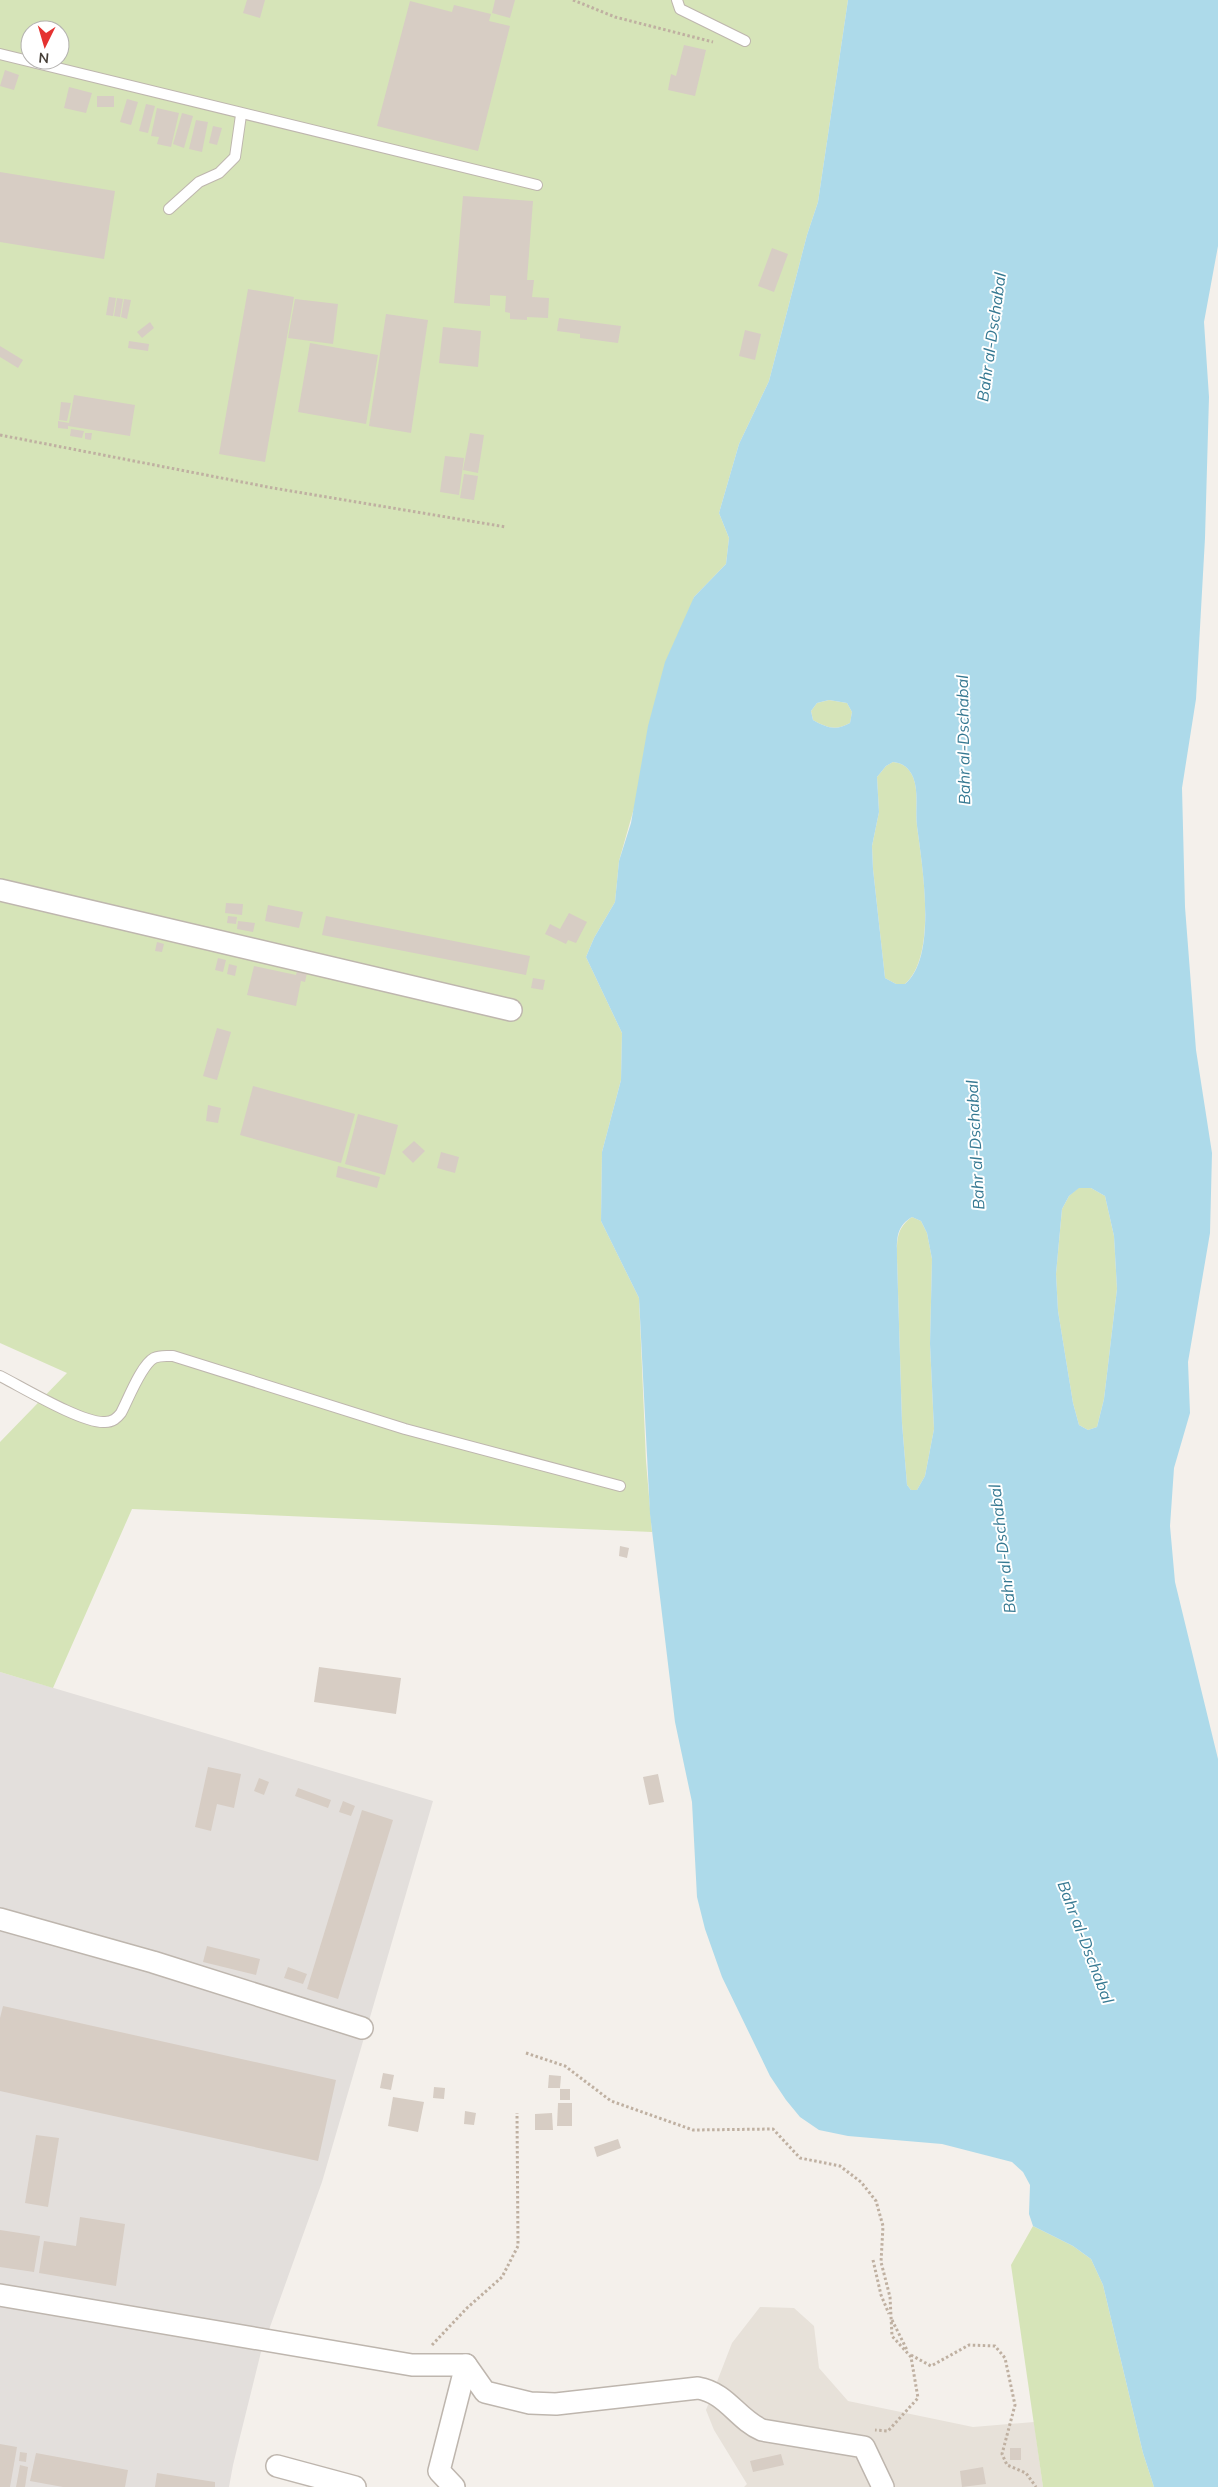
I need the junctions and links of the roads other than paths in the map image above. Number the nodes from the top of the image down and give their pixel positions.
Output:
1 (677, 0) edge
2 (745, 41) road end
3 (0, 54) edge
4 (241, 115) junction
5 (537, 185) dead end
6 (169, 209) dead end
7 (0, 890) edge
8 (511, 1010) dead end
9 (0, 1376) edge
10 (620, 1486) dead end
11 (0, 1919) edge
12 (362, 2028) dead end
13 (0, 2295) edge
14 (466, 2365) junction
15 (277, 2466) dead end
16 (355, 2487) edge
17 (454, 2487) edge
18 (883, 2487) edge

1 - 2 lane
3 - 4 lane
4 - 5 lane
4 - 6 lane
7 - 8 street
9 - 10 lane
11 - 12 street
13 - 14 street
14 - 17 street
14 - 18 street
15 - 16 street

